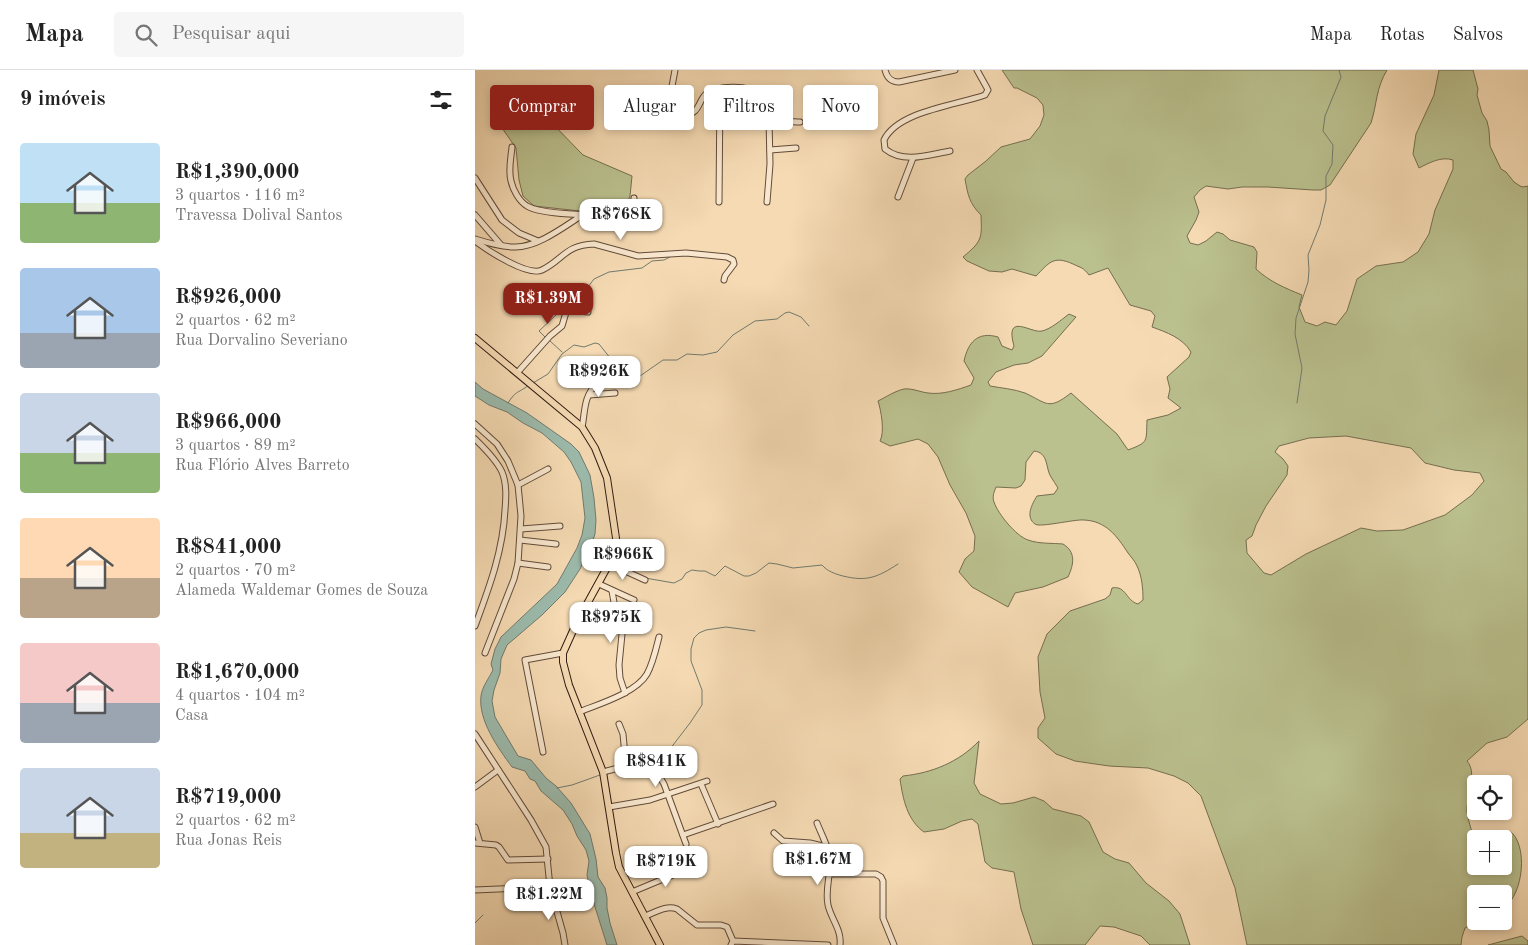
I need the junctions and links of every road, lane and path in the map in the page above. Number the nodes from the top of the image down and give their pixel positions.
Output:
1 (675, 70) edge
2 (885, 70) edge
3 (955, 70) edge
4 (977, 70) edge
5 (704, 97) edge
6 (793, 121) edge
7 (800, 122) dead end
8 (720, 130) edge
9 (769, 130) edge
10 (512, 146) dead end
11 (796, 148) dead end
12 (770, 150) junction
13 (950, 151) dead end
14 (913, 158) junction
15 (475, 178) edge
16 (898, 197) dead end
17 (634, 198) dead end
18 (719, 202) dead end
19 (767, 202) dead end
20 (585, 214) junction
21 (475, 215) edge
22 (475, 240) edge
23 (538, 241) junction
24 (502, 246) junction
25 (724, 280) dead end
26 (588, 312) dead end
27 (475, 338) edge
28 (594, 369) dead end
29 (517, 373) junction
30 (615, 393) dead end
31 (589, 395) junction
32 (475, 424) edge
33 (582, 427) junction
34 (475, 439) edge
35 (510, 466) junction
36 (548, 469) dead end
37 (501, 470) junction
38 (518, 485) junction
39 (560, 526) dead end
40 (521, 530) junction
41 (520, 540) junction
42 (556, 544) dead end
43 (517, 563) junction
44 (610, 564) junction
45 (548, 566) dead end
46 (645, 580) dead end
47 (599, 584) junction
48 (612, 591) junction
49 (634, 600) dead end
50 (475, 626) edge
51 (659, 637) dead end
52 (485, 653) dead end
53 (563, 653) junction
54 (625, 692) junction
55 (579, 712) junction
56 (619, 724) dead end
57 (475, 734) edge
58 (543, 752) dead end
59 (626, 766) junction
60 (498, 770) junction
61 (603, 772) junction
62 (475, 787) edge
63 (668, 795) junction
64 (773, 804) dead end
65 (609, 807) junction
66 (817, 823) dead end
67 (719, 824) junction
68 (475, 827) edge
69 (774, 833) dead end
70 (683, 835) junction
71 (477, 843) edge
72 (686, 844) dead end
73 (827, 847) junction
74 (548, 859) junction
75 (692, 866) dead end
76 (830, 874) junction
77 (475, 890) edge
78 (550, 890) junction
79 (632, 892) junction
80 (645, 916) junction
81 (732, 943) edge
82 (761, 944) edge
83 (565, 945) edge
84 (660, 945) edge
85 (828, 945) edge
86 (840, 945) edge
87 (894, 945) edge

1 - 5 street
2 - 3 street
4 - 14 street
6 - 7 street
8 - 18 street
9 - 12 street
10 - 20 street
11 - 12 street
12 - 19 street
13 - 14 street
14 - 16 street
15 - 23 street
17 - 20 street
20 - 23 street
21 - 24 street
22 - 24 street
22 - 25 street
23 - 24 street
26 - 29 street
27 - 29 main road
28 - 31 street
29 - 33 main road
30 - 31 street
31 - 33 street
32 - 35 street
33 - 44 main road
34 - 37 street
35 - 37 street
35 - 38 street
36 - 38 street
37 - 50 street
38 - 40 street
39 - 40 street
40 - 41 street
41 - 42 street
41 - 43 street
43 - 45 street
43 - 52 street
44 - 46 street
44 - 47 main road
47 - 48 street
47 - 53 main road
48 - 49 street
48 - 54 street
51 - 54 street
53 - 55 main road
53 - 58 street
54 - 55 street
55 - 61 main road
56 - 59 street
57 - 60 street
59 - 61 street
59 - 63 street
60 - 62 street
60 - 74 street
61 - 65 main road
63 - 65 street
63 - 67 street
63 - 70 street
64 - 67 street
65 - 79 main road
66 - 73 street
67 - 70 street
68 - 71 street
69 - 73 street
70 - 72 street
71 - 74 street
73 - 76 street
74 - 78 street
75 - 79 street
76 - 86 street
76 - 87 street
77 - 78 street
78 - 83 street
79 - 80 main road
80 - 81 street
80 - 84 main road
81 - 82 street
82 - 85 street

